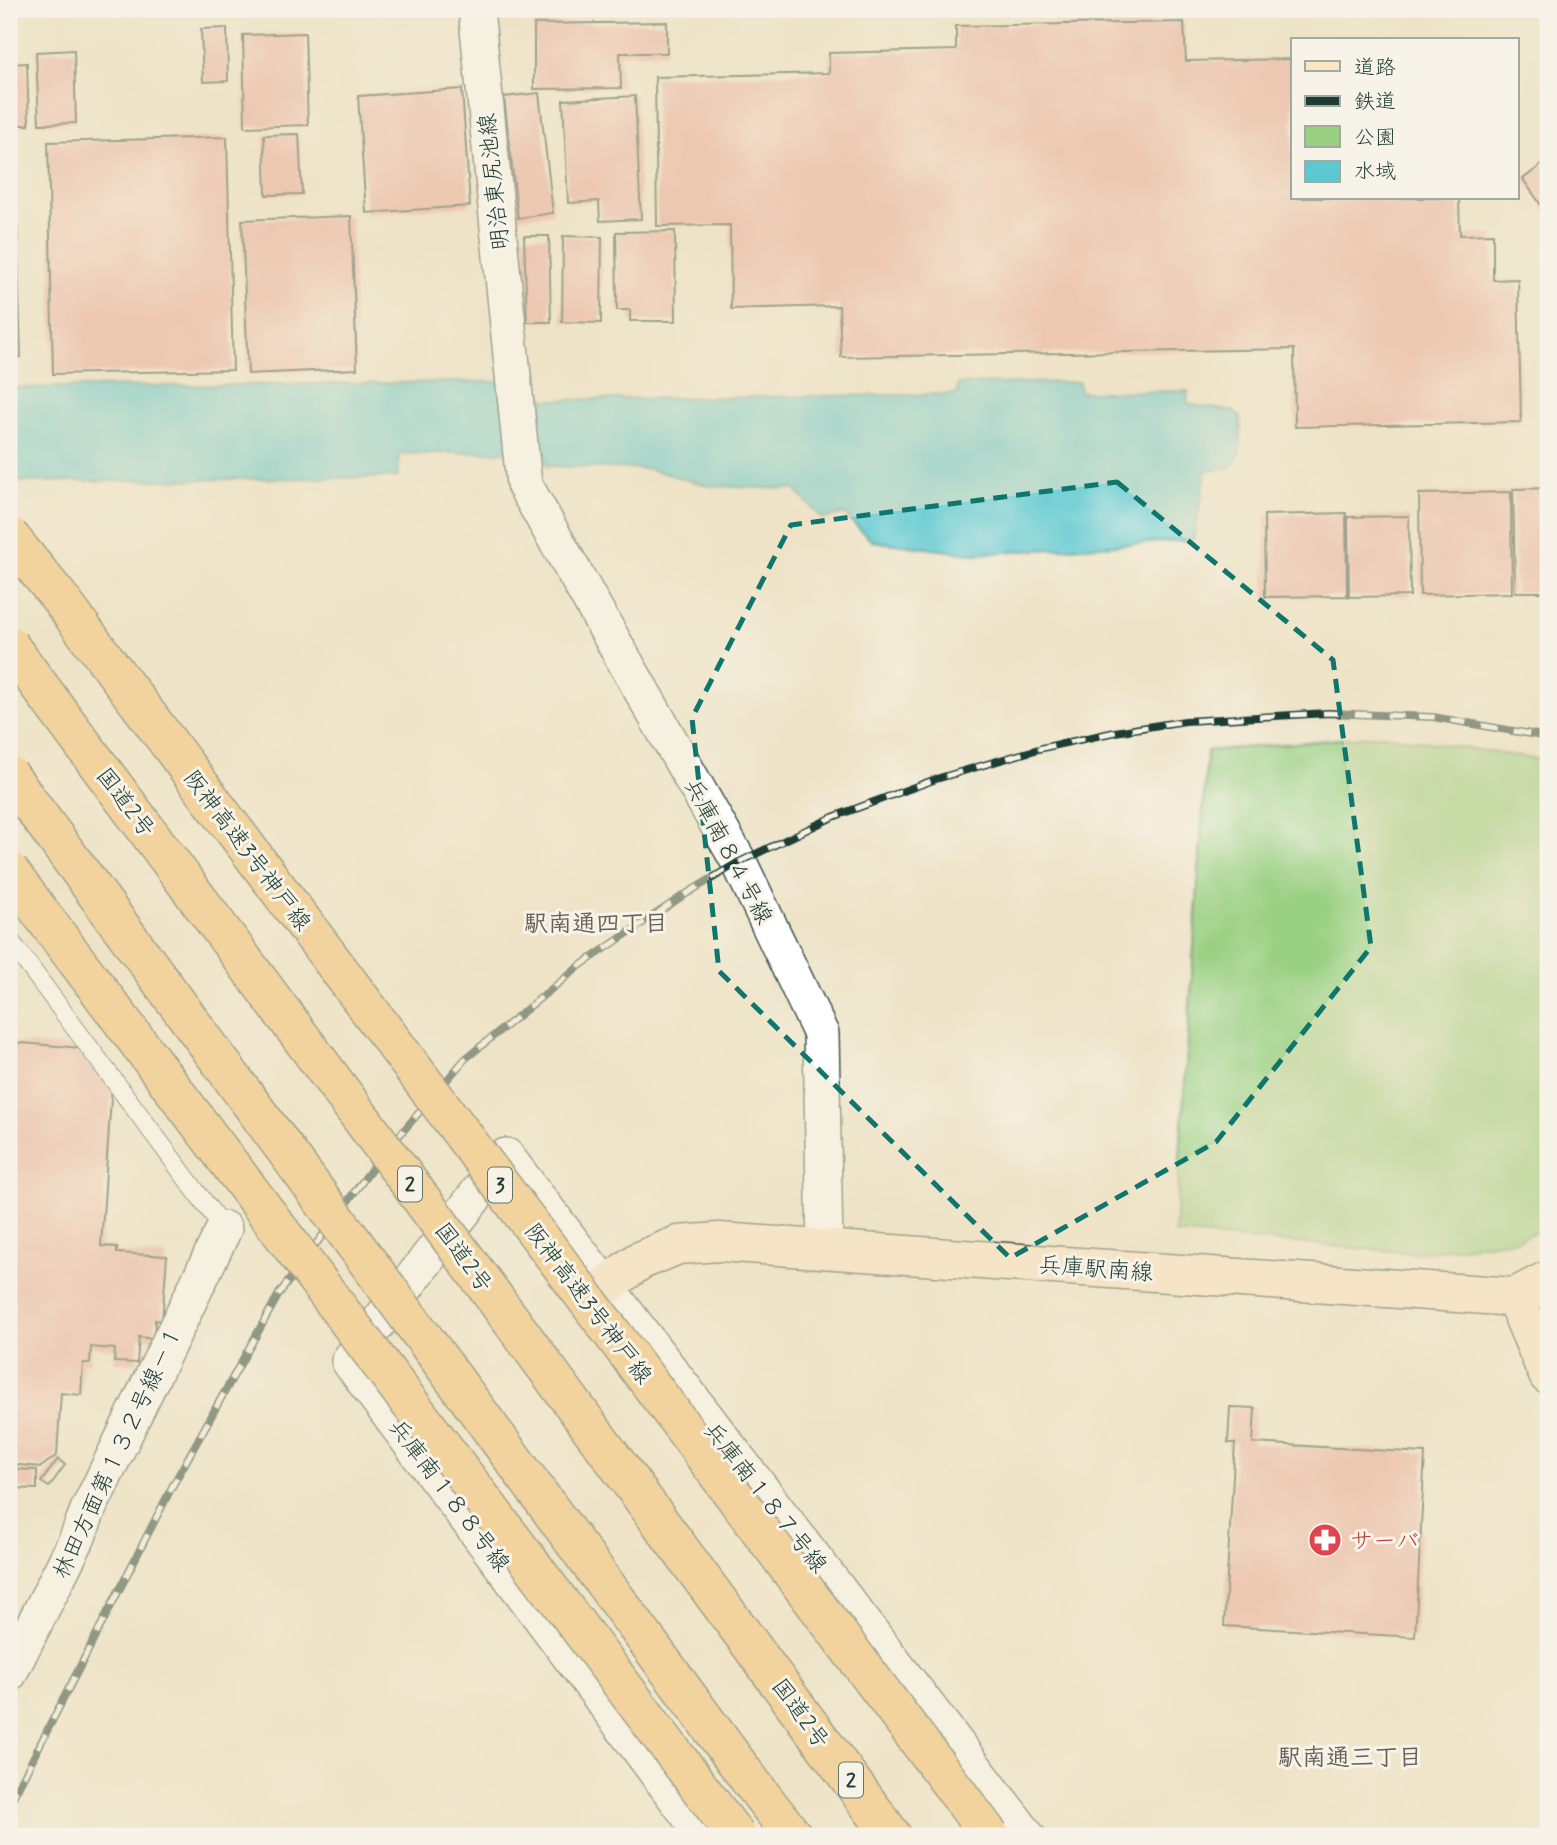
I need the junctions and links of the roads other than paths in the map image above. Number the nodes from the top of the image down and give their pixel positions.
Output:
1 (476, 9) edge
2 (524, 484) joint
3 (9, 536) edge
4 (9, 645) edge
5 (9, 775) edge
6 (9, 871) edge
7 (9, 939) edge
8 (506, 1156) joint
9 (224, 1229) joint
10 (825, 1249) junction
11 (604, 1287) junction
12 (1532, 1288) edge
13 (1548, 1375) edge
14 (9, 1674) edge
15 (704, 1836) edge
16 (736, 1836) edge
17 (793, 1836) edge
18 (892, 1836) edge
19 (990, 1836) edge
20 (1027, 1836) edge

1 - 2 street, 明治東尻池線
2 - 10 street, 兵庫南８４号線
3 - 19 highway, 阪神高速3号神戸線 / 3, bridge
4 - 18 highway, 国道2号 / 2, bridge
5 - 17 highway, bridge
6 - 16 highway, bridge
7 - 9 lane
8 - 11 street, 兵庫南１８７号線
8 - 15 street, 兵庫南１８８号線
9 - 14 street, 林田方面第１３２号線－１
10 - 11 street, 兵庫駅南線
10 - 12 street, 兵庫駅南線
11 - 20 street, 兵庫南１８７号線
12 - 13 street, 兵庫駅南線

